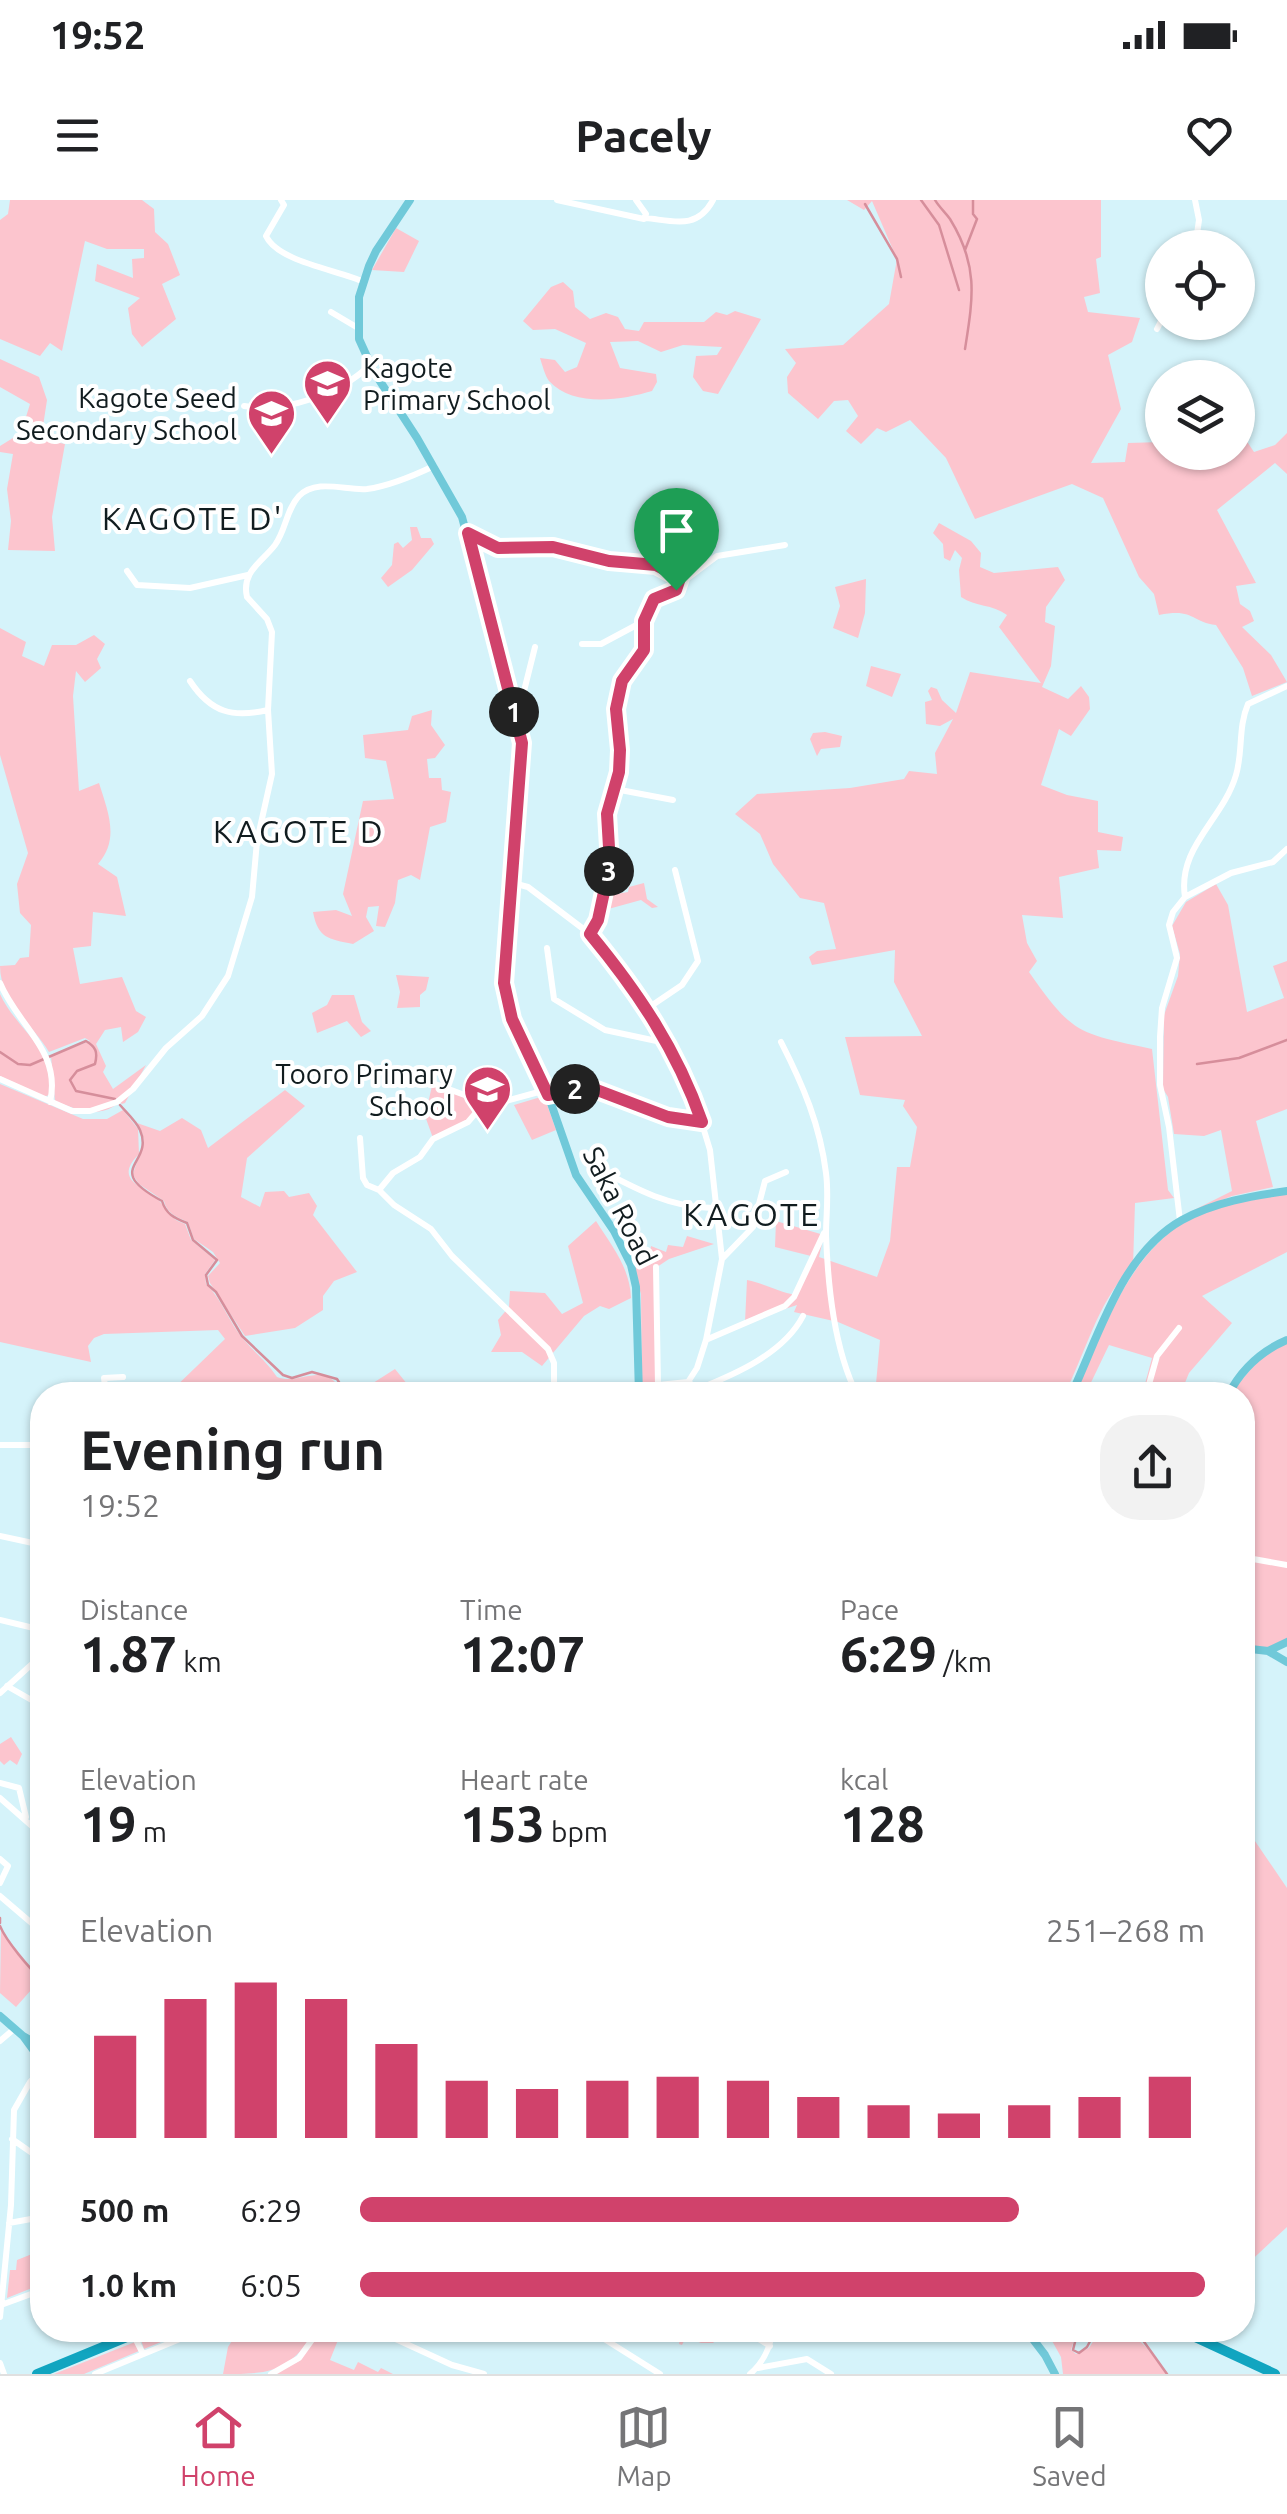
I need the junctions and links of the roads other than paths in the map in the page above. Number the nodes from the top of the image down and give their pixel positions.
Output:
1 (282, 200) edge
2 (410, 200) edge
3 (557, 200) edge
4 (636, 200) edge
5 (713, 200) edge
6 (1195, 200) edge
7 (646, 218) junction
8 (1198, 230) edge
9 (364, 282) junction
10 (331, 312) dead end
11 (358, 328) junction
12 (370, 365) junction
13 (244, 406) dead end
14 (434, 466) junction
15 (468, 533) junction
16 (785, 545) dead end
17 (126, 571) dead end
18 (248, 575) junction
19 (680, 584) junction
20 (644, 621) junction
21 (582, 644) dead end
22 (535, 647) dead end
23 (190, 680) dead end
24 (1287, 686) edge
25 (268, 710) junction
26 (520, 733) junction
27 (615, 790) junction
28 (673, 800) dead end
29 (1287, 849) edge
30 (676, 870) dead end
31 (510, 882) junction
32 (1185, 897) junction
33 (590, 934) junction
34 (546, 948) dead end
35 (0, 983) edge
36 (648, 1008) junction
37 (781, 1042) dead end
38 (667, 1043) junction
39 (408, 1074) dead end
40 (0, 1079) edge
41 (547, 1092) junction
42 (50, 1102) junction
43 (480, 1108) junction
44 (702, 1122) junction
45 (360, 1138) dead end
46 (591, 1166) dead end
47 (786, 1172) dead end
48 (379, 1190) junction
49 (1287, 1191) edge
50 (716, 1208) junction
51 (1180, 1221) junction
52 (826, 1229) junction
53 (722, 1259) junction
54 (656, 1267) dead end
55 (802, 1316) dead end
56 (1179, 1328) dead end
57 (706, 1340) junction
58 (1287, 1340) edge
59 (124, 1377) dead end
60 (104, 1382) edge
61 (554, 1382) edge
62 (639, 1382) edge
63 (658, 1382) edge
64 (688, 1382) edge
65 (714, 1382) edge
66 (851, 1382) edge
67 (1077, 1382) edge
68 (1150, 1382) edge
69 (1236, 1382) edge
70 (0, 1444) edge
71 (30, 1445) edge
72 (0, 1536) edge
73 (30, 1542) edge
74 (1255, 1559) edge
75 (1287, 1565) edge
76 (0, 1620) edge
77 (30, 1627) edge
78 (1287, 1642) edge
79 (1255, 1649) edge
80 (1268, 1651) junction
81 (1287, 1662) edge
82 (30, 1666) edge
83 (7, 1686) junction
84 (0, 1693) edge
85 (30, 1699) edge
86 (0, 1783) edge
87 (0, 1798) edge
88 (26, 1818) junction
89 (30, 1822) edge
90 (0, 1859) edge
91 (0, 1883) edge
92 (0, 1896) edge
93 (30, 1922) edge
94 (0, 2016) edge
95 (14, 2029) junction
96 (22, 2036) junction
97 (30, 2039) edge
98 (0, 2041) edge
99 (30, 2048) edge
100 (30, 2083) edge
101 (12, 2140) junction
102 (30, 2152) edge
103 (30, 2219) edge
104 (10, 2223) junction
105 (4, 2248) edge
106 (30, 2294) edge
107 (1, 2305) edge
108 (0, 2317) edge
109 (115, 2342) edge
110 (141, 2342) edge
111 (170, 2342) edge
112 (310, 2342) edge
113 (402, 2342) edge
114 (609, 2342) edge
115 (764, 2342) edge
116 (771, 2342) edge
117 (1036, 2342) edge
118 (1206, 2342) edge
119 (770, 2346) junction
120 (144, 2354) junction
121 (0, 2363) edge
122 (758, 2368) junction
123 (4, 2374) edge
124 (37, 2374) edge
125 (95, 2374) edge
126 (271, 2374) edge
127 (484, 2374) edge
128 (660, 2374) edge
129 (750, 2374) edge
130 (831, 2374) edge
131 (1055, 2374) edge
132 (1275, 2374) edge

1 - 9 street
2 - 9 main road, Saka Road
3 - 7 street
4 - 7 street
5 - 7 street
6 - 8 street
9 - 11 main road, Saka Road
10 - 11 street
11 - 12 main road, Saka Road
12 - 13 street
12 - 14 main road, Saka Road
14 - 15 main road, Saka Road
14 - 18 street
15 - 19 street
15 - 26 main road, Saka Road
16 - 19 street
17 - 18 street
18 - 25 street
19 - 20 street
20 - 21 street
20 - 27 street
22 - 26 street
23 - 25 street
24 - 32 street
25 - 42 street
26 - 31 main road, Saka Road
27 - 28 street
27 - 33 street
29 - 32 street
30 - 36 street
31 - 33 street
31 - 41 main road, Saka Road
32 - 51 street
33 - 36 street
34 - 38 street
35 - 42 street
36 - 38 street
37 - 52 street
38 - 44 street
39 - 43 street
40 - 42 street
41 - 43 street
41 - 44 street
41 - 62 main road, Saka Road
43 - 48 street
44 - 50 street
45 - 48 street
46 - 50 street
47 - 53 street
48 - 61 street
49 - 51 main road
50 - 53 street
51 - 67 main road
52 - 57 street
52 - 66 street
53 - 57 street
54 - 63 street
55 - 65 street
56 - 68 street
57 - 64 street
58 - 69 main road
59 - 60 street
70 - 71 street
72 - 73 street
74 - 75 street
76 - 77 street
78 - 80 main road
79 - 80 main road
80 - 81 main road
82 - 83 street
83 - 84 street
83 - 85 street
86 - 88 street
87 - 88 street
88 - 89 street
90 - 91 street
92 - 93 street
94 - 95 main road
95 - 96 main road
95 - 98 street
96 - 97 main road
96 - 99 main road
100 - 101 street
101 - 102 street
101 - 104 street
103 - 104 street
104 - 105 street
105 - 107 street
106 - 107 street
107 - 108 street
109 - 124 highway
110 - 120 street
111 - 120 street
112 - 126 street
113 - 127 street
114 - 128 street
115 - 119 street
116 - 119 street
117 - 131 main road
118 - 132 highway
119 - 122 street
120 - 125 street
121 - 123 street
122 - 129 street
122 - 130 street

